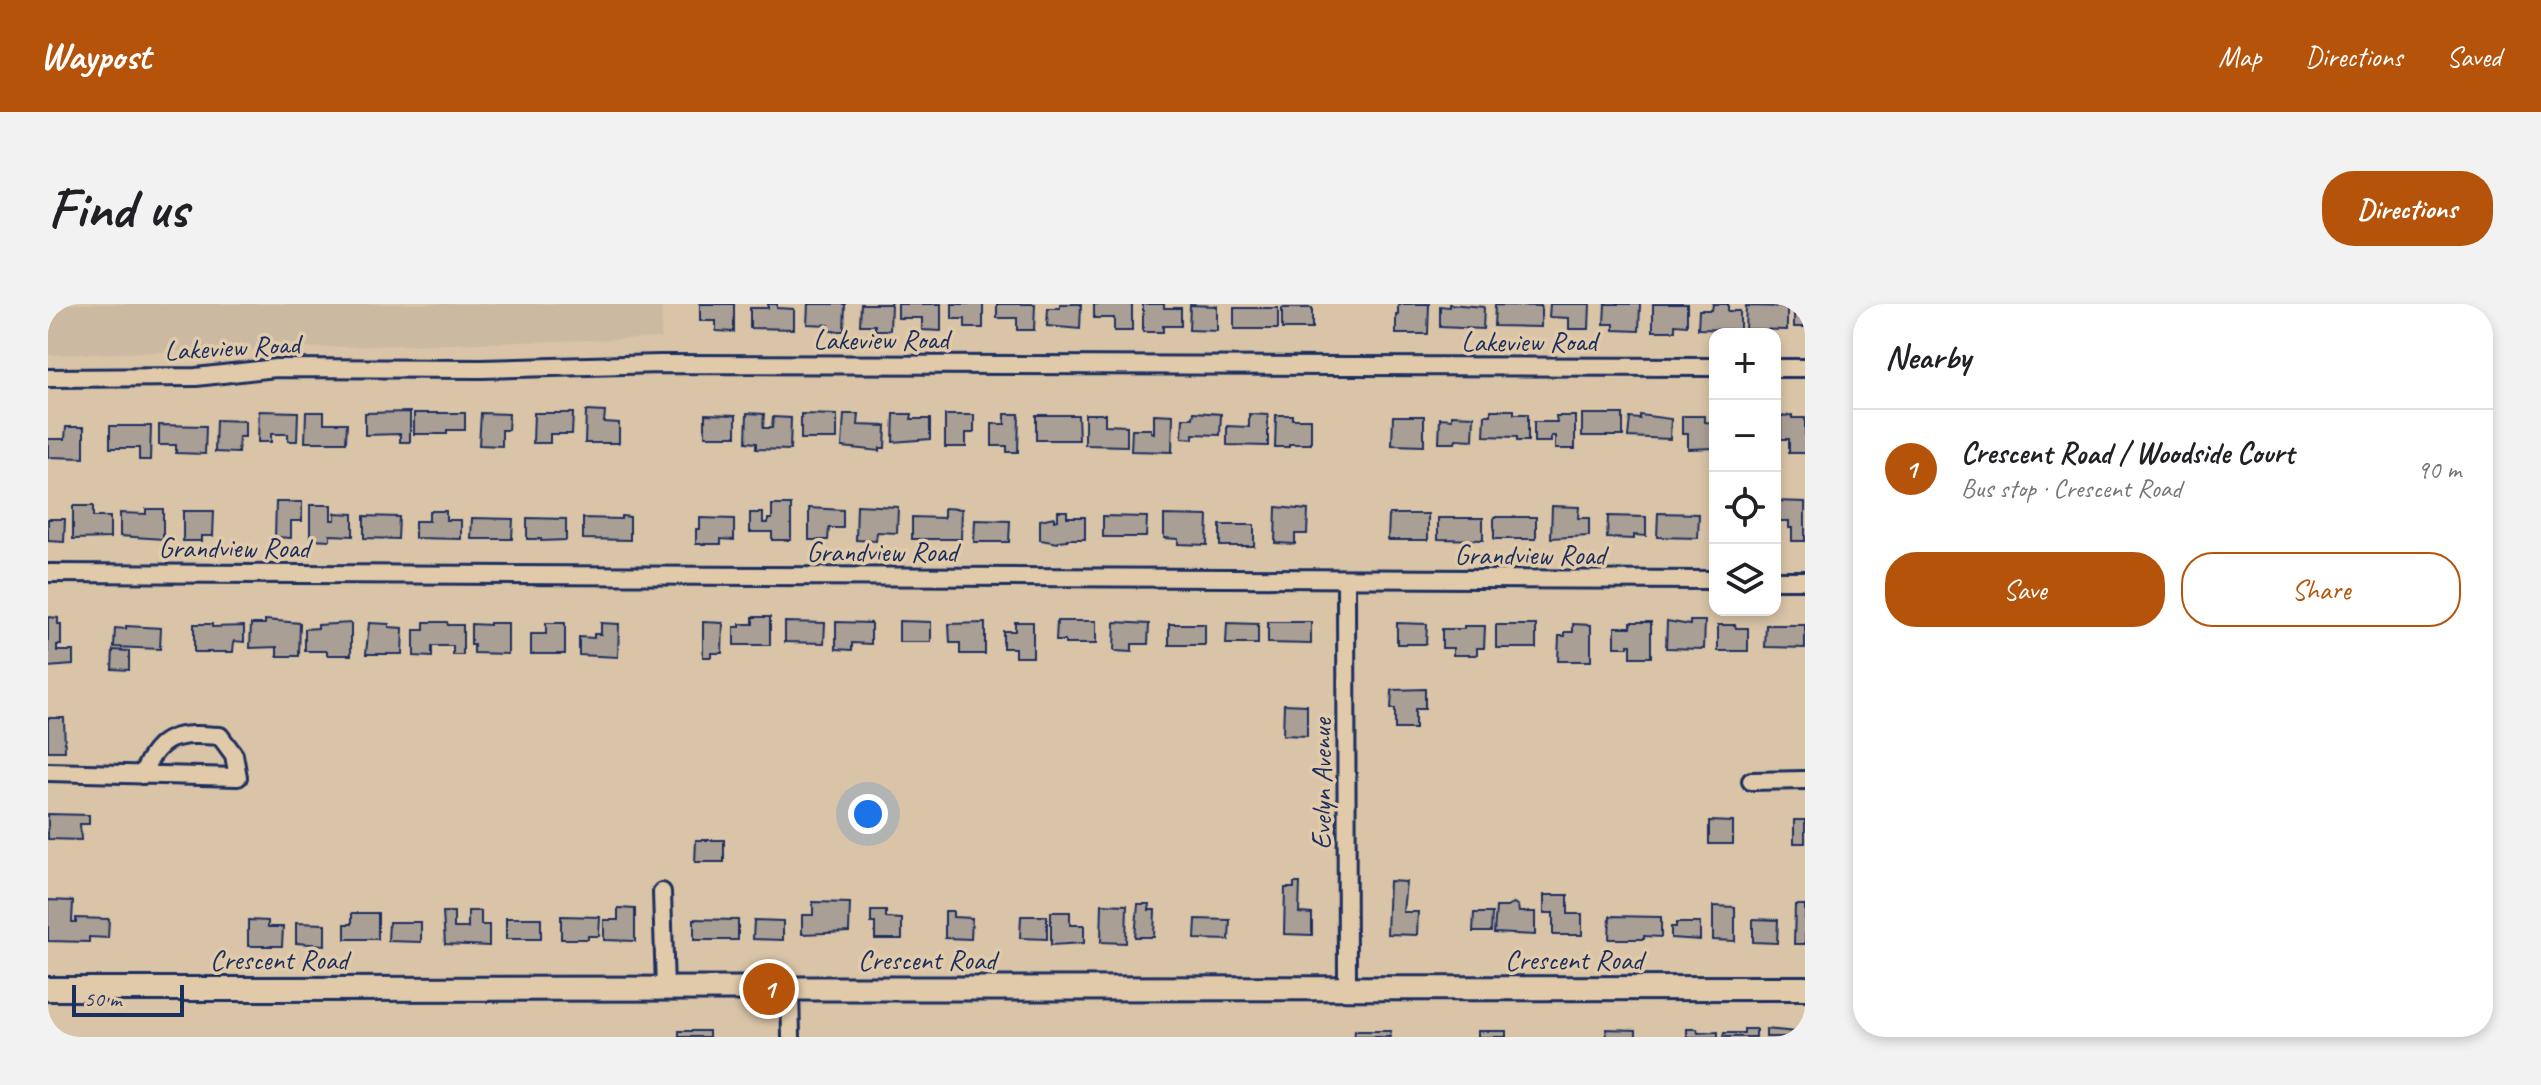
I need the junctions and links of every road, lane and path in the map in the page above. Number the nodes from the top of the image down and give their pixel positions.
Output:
1 (1709, 367) edge
2 (1781, 368) edge
3 (1805, 368) edge
4 (48, 378) edge
5 (48, 573) edge
6 (1346, 580) junction
7 (1709, 580) edge
8 (1781, 580) edge
9 (1805, 580) edge
10 (48, 772) edge
11 (142, 775) junction
12 (1805, 780) edge
13 (1751, 781) dead end
14 (662, 892) dead end
15 (1805, 988) edge
16 (48, 989) edge
17 (665, 989) junction
18 (790, 989) junction
19 (1347, 989) junction
20 (791, 1037) edge

1 - 4 street, Lakeview Road
2 - 3 street
5 - 6 street, Grandview Road
6 - 7 street, Grandview Road
6 - 19 street, Evelyn Avenue
8 - 9 street
10 - 11 street
11 - 11 street
12 - 13 street
14 - 17 street
15 - 19 street, Crescent Road
16 - 17 street, Crescent Road
17 - 18 street, Crescent Road
18 - 19 street, Crescent Road
18 - 20 street

